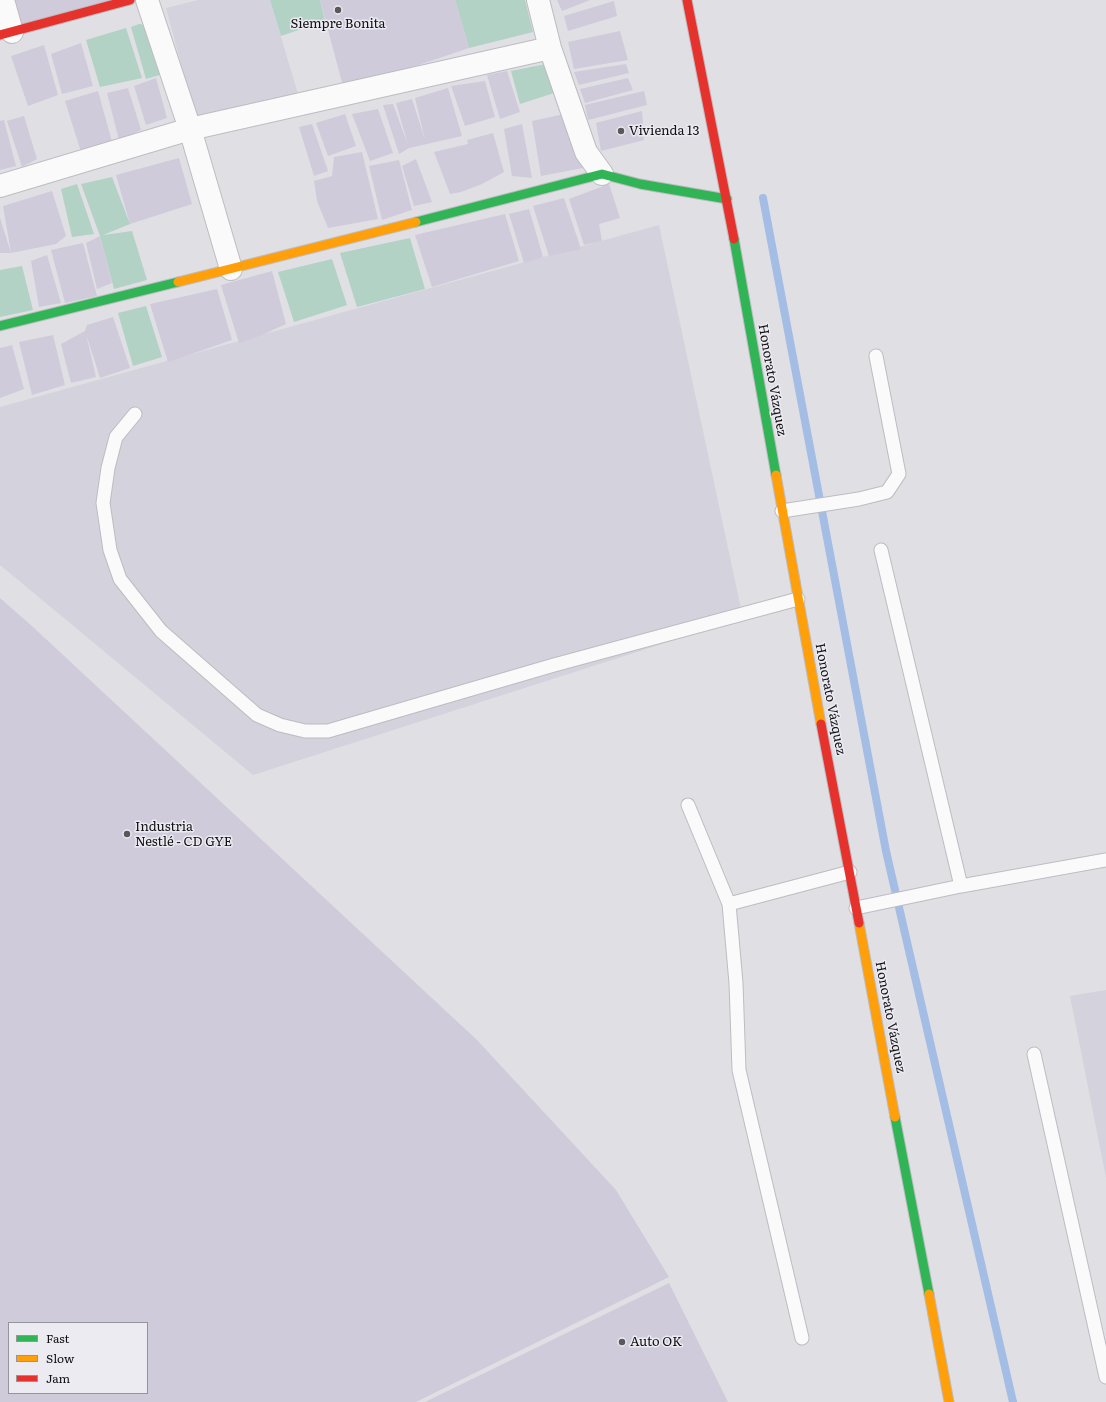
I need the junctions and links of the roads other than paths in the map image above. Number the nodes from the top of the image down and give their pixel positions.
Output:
1 (3, 0) edge
2 (130, 0) edge
3 (147, 0) edge
4 (538, 0) edge
5 (687, 0) edge
6 (6, 34) edge
7 (550, 48) junction
8 (190, 129) junction
9 (602, 174) junction
10 (0, 186) edge
11 (727, 199) junction
12 (231, 269) junction
13 (0, 326) edge
14 (876, 356) dead end
15 (134, 414) dead end
16 (782, 511) junction
17 (881, 550) dead end
18 (798, 599) junction
19 (688, 805) dead end
20 (1106, 860) edge
21 (850, 872) junction
22 (961, 886) junction
23 (729, 904) junction
24 (856, 908) junction
25 (1034, 1054) dead end
26 (802, 1338) dead end
27 (1106, 1377) edge
28 (948, 1402) edge

1 - 6 street
2 - 6 street
3 - 8 street
4 - 7 street
5 - 11 street, Honorato Vázquez
7 - 8 street
7 - 9 street
8 - 10 street
8 - 12 street
9 - 11 street
9 - 12 street
11 - 16 street, Honorato Vázquez
12 - 13 street
14 - 16 lane
15 - 18 lane
16 - 18 street, Honorato Vázquez
17 - 22 lane
18 - 21 street, Honorato Vázquez
19 - 23 lane
20 - 22 lane
21 - 23 lane
21 - 24 street, Honorato Vázquez
22 - 24 lane
23 - 26 lane
24 - 28 street, Honorato Vázquez
25 - 27 lane

